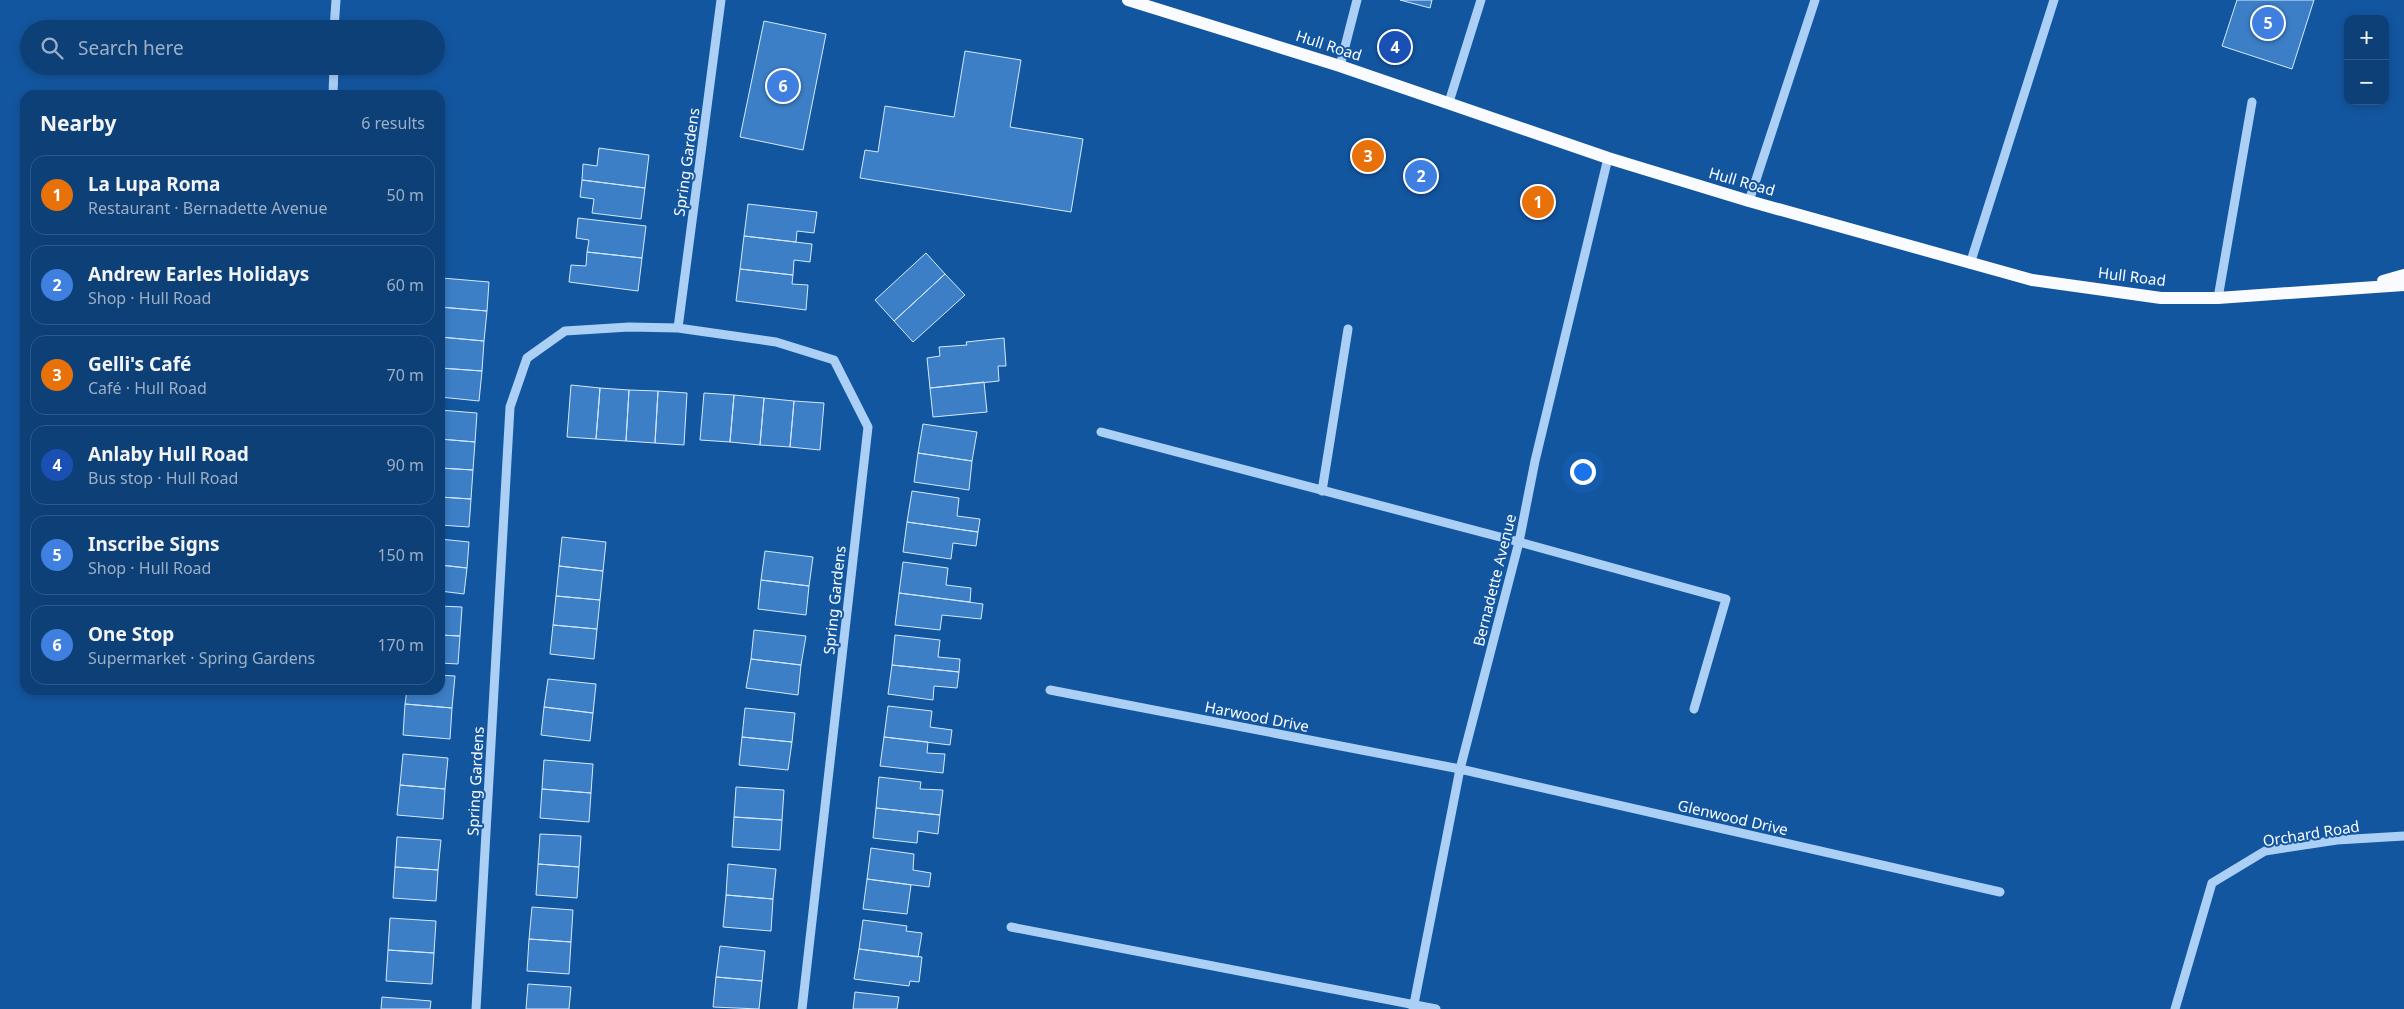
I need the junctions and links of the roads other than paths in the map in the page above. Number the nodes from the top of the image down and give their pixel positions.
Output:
1 (336, 0) edge
2 (722, 0) edge
3 (1128, 0) edge
4 (1357, 0) edge
5 (1481, 0) edge
6 (1815, 0) edge
7 (2054, 0) edge
8 (335, 20) edge
9 (1340, 66) junction
10 (333, 75) edge
11 (332, 90) edge
12 (1449, 102) junction
13 (2252, 102) dead end
14 (1608, 158) junction
15 (1749, 201) junction
16 (1970, 264) junction
17 (2404, 275) edge
18 (2404, 285) edge
19 (2364, 286) junction
20 (2218, 298) junction
21 (678, 328) junction
22 (1348, 329) dead end
23 (1101, 432) dead end
24 (1322, 491) junction
25 (1519, 542) junction
26 (1050, 690) dead end
27 (1694, 709) dead end
28 (1460, 768) junction
29 (2404, 836) edge
30 (2000, 892) dead end
31 (1011, 927) dead end
32 (1414, 1007) edge
33 (476, 1009) edge
34 (802, 1009) edge
35 (1436, 1009) edge
36 (2175, 1009) edge

1 - 8 street
2 - 21 street, Spring Gardens
3 - 9 main road, Hull Road
4 - 9 street
5 - 12 street
6 - 15 street
7 - 16 street
9 - 12 main road, Hull Road
10 - 11 street
12 - 14 main road, Hull Road
13 - 20 street
14 - 15 main road, Hull Road
14 - 25 street, Bernadette Avenue
15 - 16 main road, Hull Road
16 - 20 main road, Hull Road
17 - 19 main road
18 - 19 main road
19 - 20 main road, Hull Road
21 - 33 street, Spring Gardens
21 - 34 street, Spring Gardens
22 - 24 street
23 - 24 street
24 - 25 street
25 - 27 street
25 - 28 street, Bernadette Avenue
26 - 28 street, Harwood Drive
28 - 30 street, Glenwood Drive
28 - 32 street, Bernadette Avenue
29 - 36 street, Orchard Road
31 - 32 street
32 - 35 street

